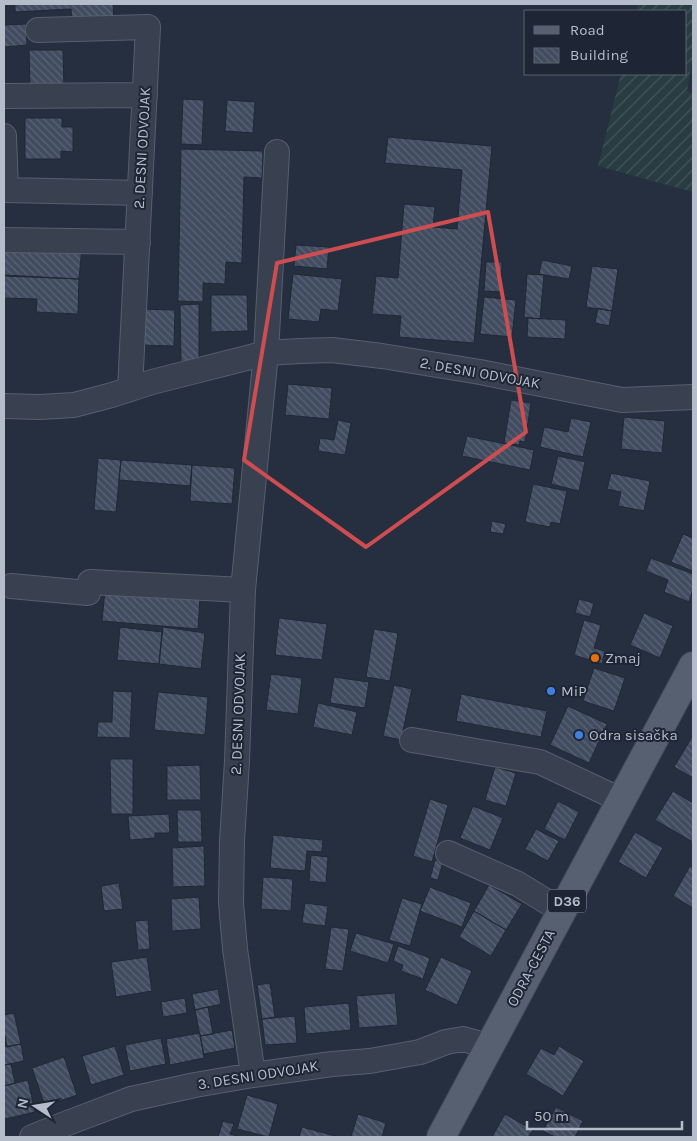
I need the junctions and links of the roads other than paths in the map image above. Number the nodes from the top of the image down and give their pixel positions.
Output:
1 (38, 30) dead end
2 (145, 95) junction
3 (4, 96) edge
4 (4, 136) edge
5 (277, 152) dead end
6 (140, 193) junction
7 (4, 240) edge
8 (138, 242) junction
9 (266, 353) junction
10 (130, 389) junction
11 (693, 397) edge
12 (4, 406) edge
13 (11, 586) dead end
14 (243, 590) junction
15 (693, 666) edge
16 (412, 740) dead end
17 (621, 800) junction
18 (448, 853) dead end
19 (562, 911) junction
20 (487, 1050) junction
21 (253, 1075) junction
22 (32, 1137) edge
23 (440, 1137) edge

1 - 2 street, 2. DESNI ODVOJAK
2 - 3 street
2 - 6 street, 2. DESNI ODVOJAK
4 - 6 street
5 - 9 street
6 - 8 street, 2. DESNI ODVOJAK
7 - 8 street
8 - 10 street, 2. DESNI ODVOJAK
9 - 10 street, 2. DESNI ODVOJAK
9 - 11 street, 2. DESNI ODVOJAK
9 - 14 street, 2. DESNI ODVOJAK
10 - 12 street, 2. DESNI ODVOJAK
13 - 14 street
14 - 21 street, 2. DESNI ODVOJAK
15 - 17 main road, ODRA-CESTA / D36
16 - 17 street
17 - 19 main road, ODRA-CESTA / D36
18 - 19 street
19 - 20 main road, ODRA-CESTA / D36
20 - 21 street, 3. DESNI ODVOJAK
20 - 23 main road, ODRA-CESTA / D36
21 - 22 street, 3. DESNI ODVOJAK

